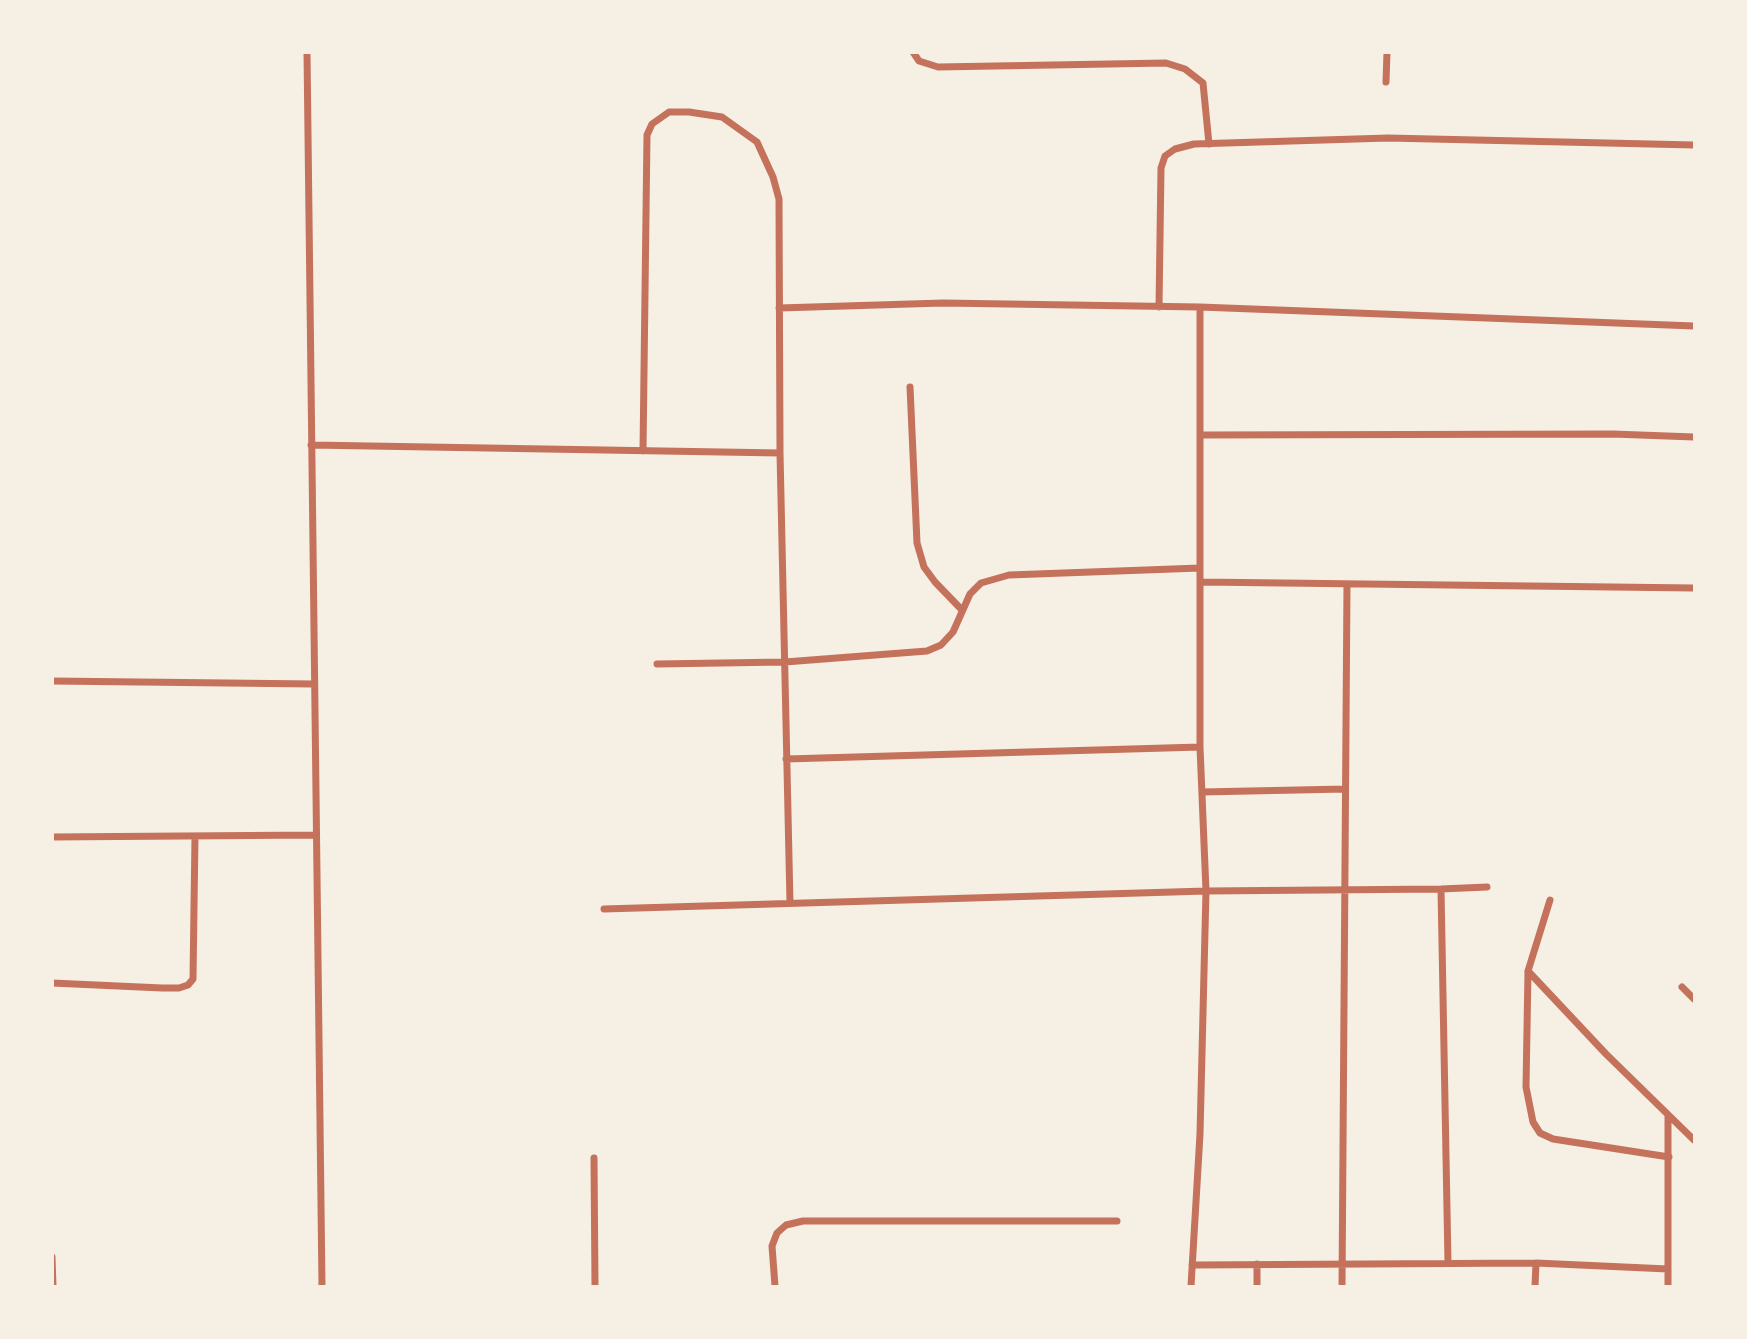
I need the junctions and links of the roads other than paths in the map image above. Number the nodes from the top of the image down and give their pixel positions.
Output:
1 (307, 52) edge
2 (913, 52) edge
3 (1387, 52) edge
4 (1387, 82) dead end
5 (1209, 144) junction
6 (1695, 145) edge
7 (1159, 307) junction
8 (1200, 307) junction
9 (779, 308) junction
10 (1695, 326) edge
11 (910, 387) dead end
12 (1200, 435) junction
13 (1695, 438) edge
14 (311, 445) junction
15 (643, 451) junction
16 (780, 453) junction
17 (1200, 568) junction
18 (1200, 582) junction
19 (1347, 584) junction
20 (1695, 588) edge
21 (962, 610) junction
22 (785, 662) junction
23 (657, 664) dead end
24 (52, 681) edge
25 (314, 684) junction
26 (1200, 747) junction
27 (786, 759) junction
28 (1345, 789) junction
29 (1202, 792) junction
30 (316, 835) junction
31 (195, 836) junction
32 (52, 837) edge
33 (1487, 887) dead end
34 (1441, 889) junction
35 (1344, 890) junction
36 (1206, 891) junction
37 (1550, 900) dead end
38 (790, 903) junction
39 (604, 909) dead end
40 (1528, 971) junction
41 (52, 983) edge
42 (1682, 987) dead end
43 (1695, 999) edge
44 (1668, 1115) junction
45 (1695, 1140) edge
46 (1669, 1157) junction
47 (594, 1158) dead end
48 (1116, 1221) dead end
49 (52, 1257) edge
50 (1341, 1263) junction
51 (1448, 1263) junction
52 (1536, 1263) junction
53 (1257, 1264) junction
54 (1192, 1265) junction
55 (1668, 1269) junction
56 (53, 1286) edge
57 (322, 1286) edge
58 (595, 1286) edge
59 (775, 1286) edge
60 (1191, 1286) edge
61 (1258, 1286) edge
62 (1342, 1286) edge
63 (1535, 1286) edge
64 (1668, 1286) edge

1 - 14 street
2 - 5 street
3 - 4 street
5 - 6 street
5 - 7 street
7 - 8 street
7 - 9 street
8 - 10 street
8 - 12 street
9 - 15 street
9 - 16 street
11 - 21 street
12 - 13 street
12 - 17 street
14 - 15 street
14 - 25 street
15 - 16 street
16 - 22 street
17 - 18 street
17 - 21 street
18 - 19 street
18 - 26 street
19 - 20 street
19 - 28 street
21 - 22 street
22 - 23 street
22 - 27 street
24 - 25 street
25 - 30 street
26 - 27 street
26 - 29 street
27 - 38 street
28 - 29 street
28 - 35 street
29 - 36 street
30 - 31 street
30 - 57 street
31 - 32 street
31 - 41 street
33 - 34 street
34 - 35 street
34 - 51 street
35 - 36 street
35 - 50 street
36 - 38 street
36 - 54 street
37 - 40 street
38 - 39 street
40 - 44 street
40 - 46 street
42 - 43 street
44 - 45 street
44 - 46 street
46 - 55 street
47 - 58 street
48 - 59 street
49 - 56 street
50 - 51 street
50 - 53 street
50 - 62 street
51 - 52 street
52 - 55 street
52 - 63 street
53 - 54 street
53 - 61 street
54 - 60 street
55 - 64 street

